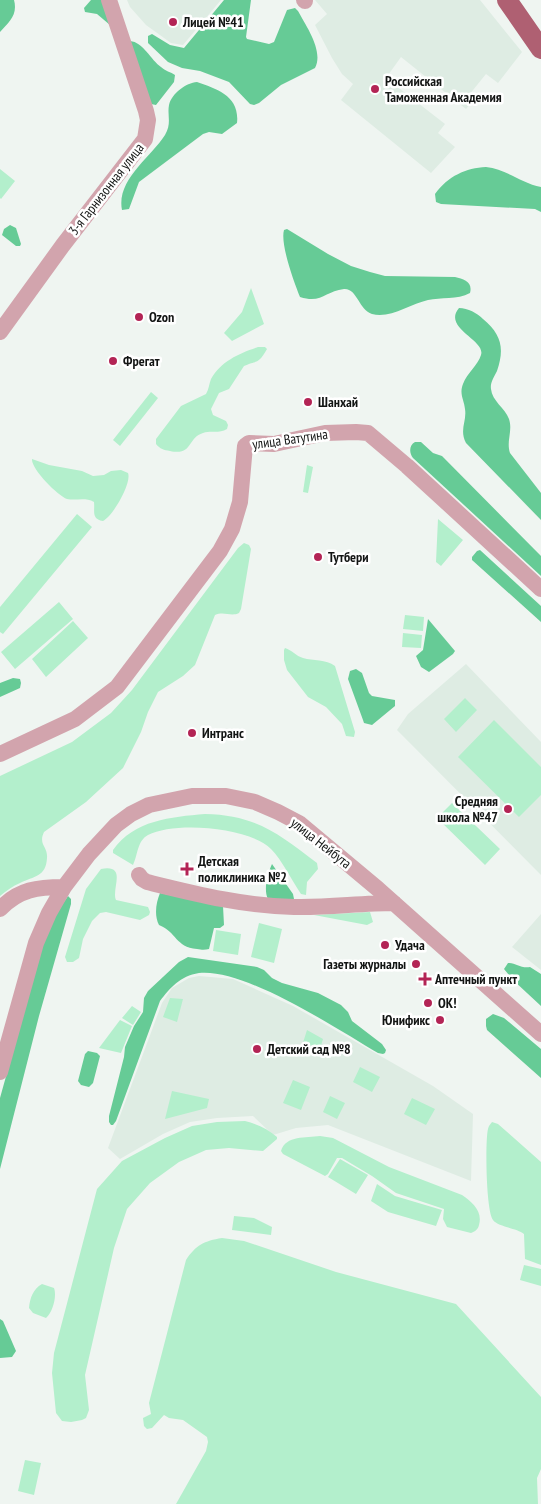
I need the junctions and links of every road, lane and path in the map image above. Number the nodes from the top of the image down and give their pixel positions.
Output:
1 (109, 0) edge
2 (507, 0) edge
3 (541, 49) edge
4 (0, 332) edge
5 (541, 588) edge
6 (0, 754) edge
7 (139, 875) dead end
8 (64, 887) junction
9 (394, 903) junction
10 (0, 910) edge
11 (541, 1034) edge
12 (0, 1072) edge

1 - 4 street, 3-я Гарнизонная улица
2 - 3 main road
5 - 6 street, улица Ватутина
7 - 9 street
8 - 9 street, улица Нейбута
8 - 10 street
8 - 12 street, улица Нейбута
9 - 11 street, улица Нейбута

